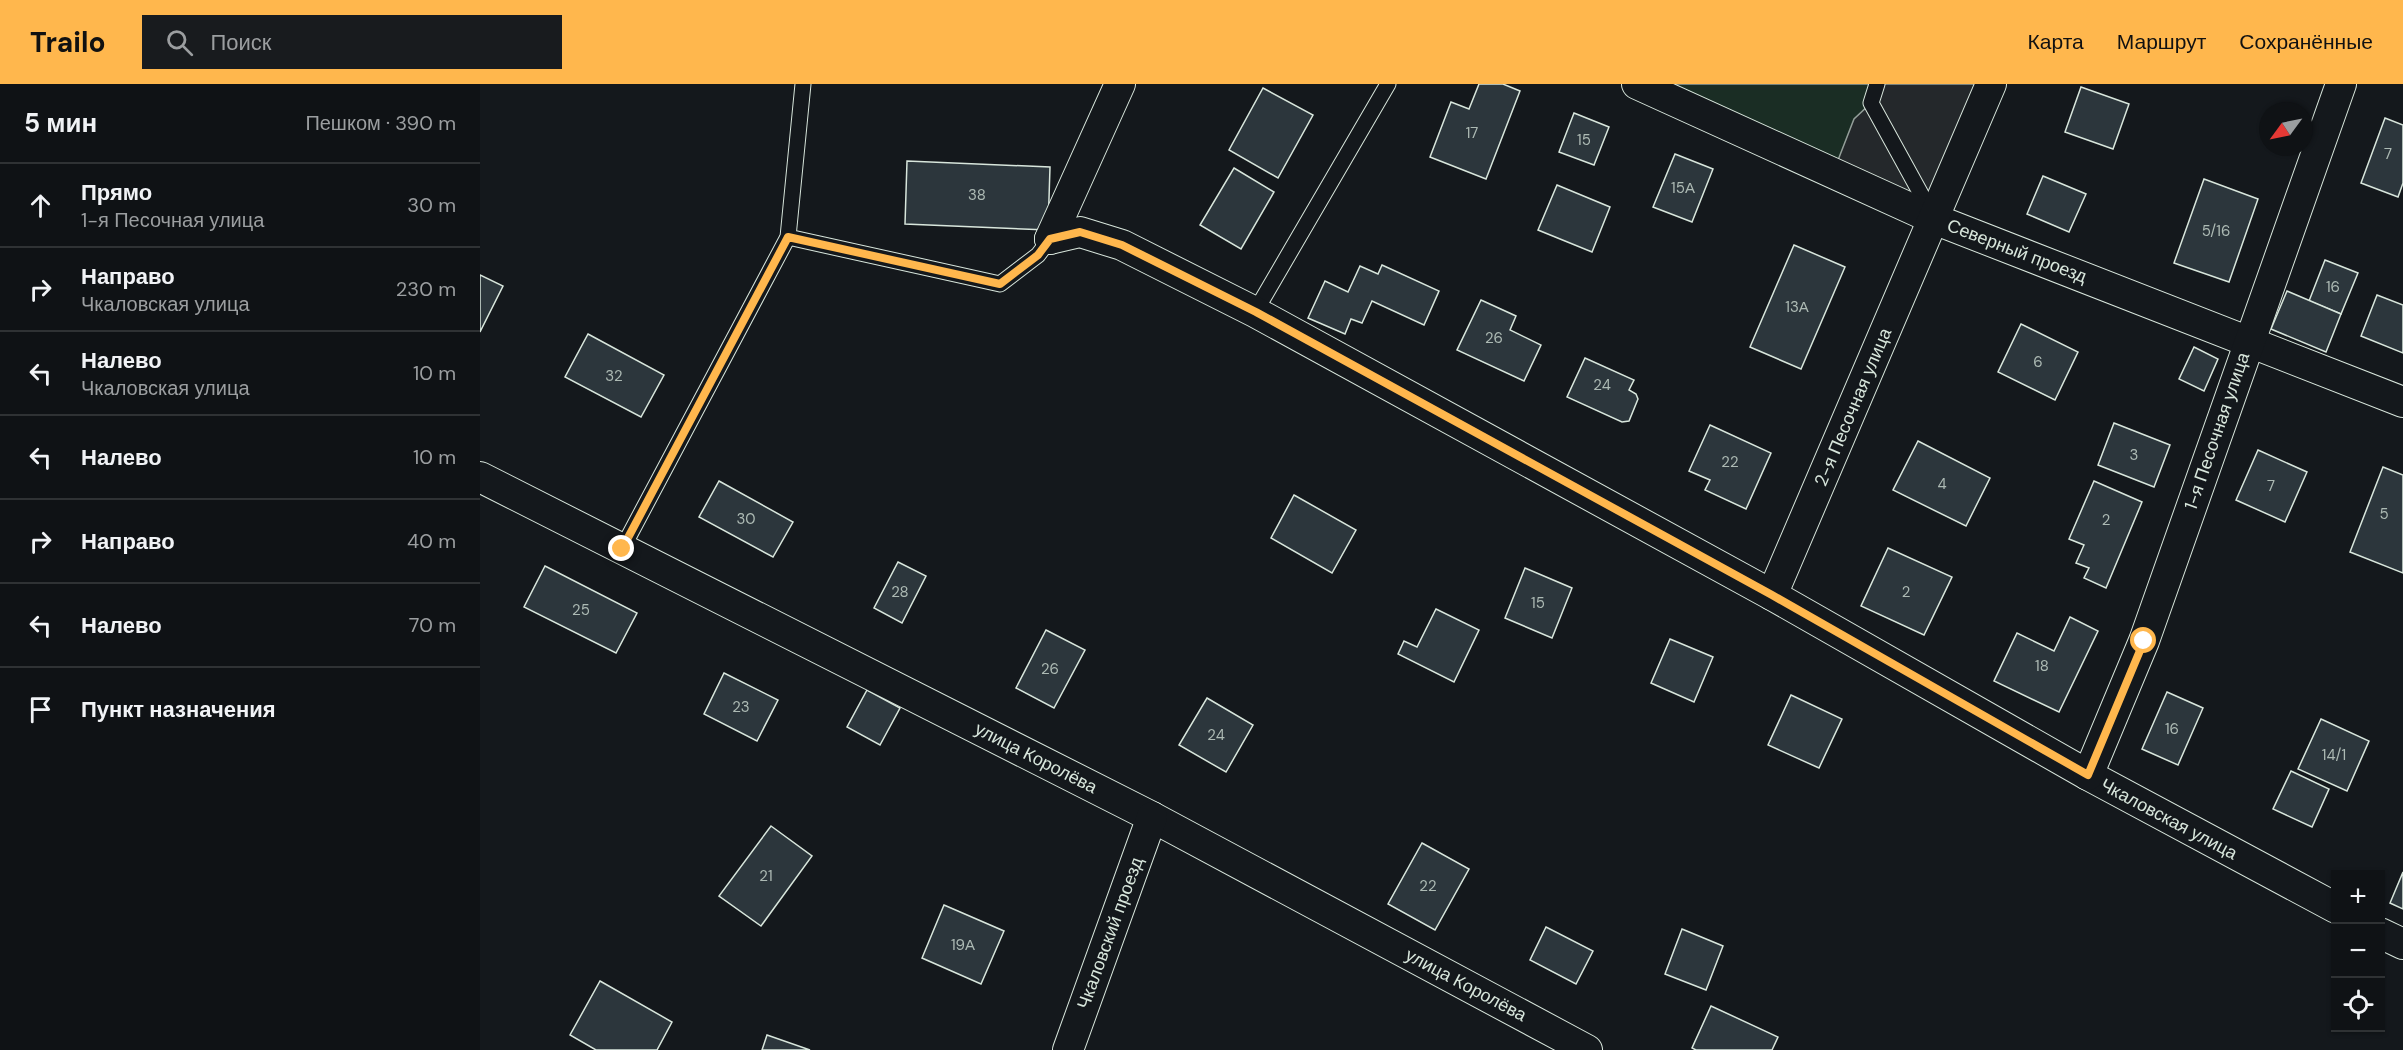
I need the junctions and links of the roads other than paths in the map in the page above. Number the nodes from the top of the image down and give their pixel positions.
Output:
1 (803, 84) edge
2 (1120, 84) edge
3 (1388, 84) edge
4 (1637, 84) edge
5 (1877, 84) edge
6 (1991, 84) edge
7 (2341, 84) edge
8 (1934, 219) junction
9 (788, 237) junction
10 (1050, 239) junction
11 (1256, 312) junction
12 (2248, 342) junction
13 (2403, 402) edge
14 (480, 477) edge
15 (622, 549) junction
16 (1772, 595) junction
17 (2088, 775) junction
18 (1152, 817) junction
19 (2331, 906) edge
20 (2385, 935) edge
21 (2403, 944) edge
22 (1068, 1050) edge
23 (1587, 1050) edge

1 - 9 lane
2 - 10 street
3 - 11 lane
4 - 8 street, Северный проезд
5 - 8 lane
6 - 8 street, 2-я Песочная улица
7 - 12 street, 1-я Песочная улица
8 - 12 street, Северный проезд
8 - 16 street, 2-я Песочная улица
9 - 10 lane
9 - 15 lane
10 - 11 street, Чкаловская улица
11 - 16 street, Чкаловская улица
12 - 13 street, Северный проезд
12 - 17 street, 1-я Песочная улица
14 - 15 street, улица Королёва
15 - 18 street, улица Королёва
16 - 17 street, Чкаловская улица
17 - 19 street, Чкаловская улица
18 - 22 street, Чкаловский проезд
18 - 23 street, улица Королёва
20 - 21 street

